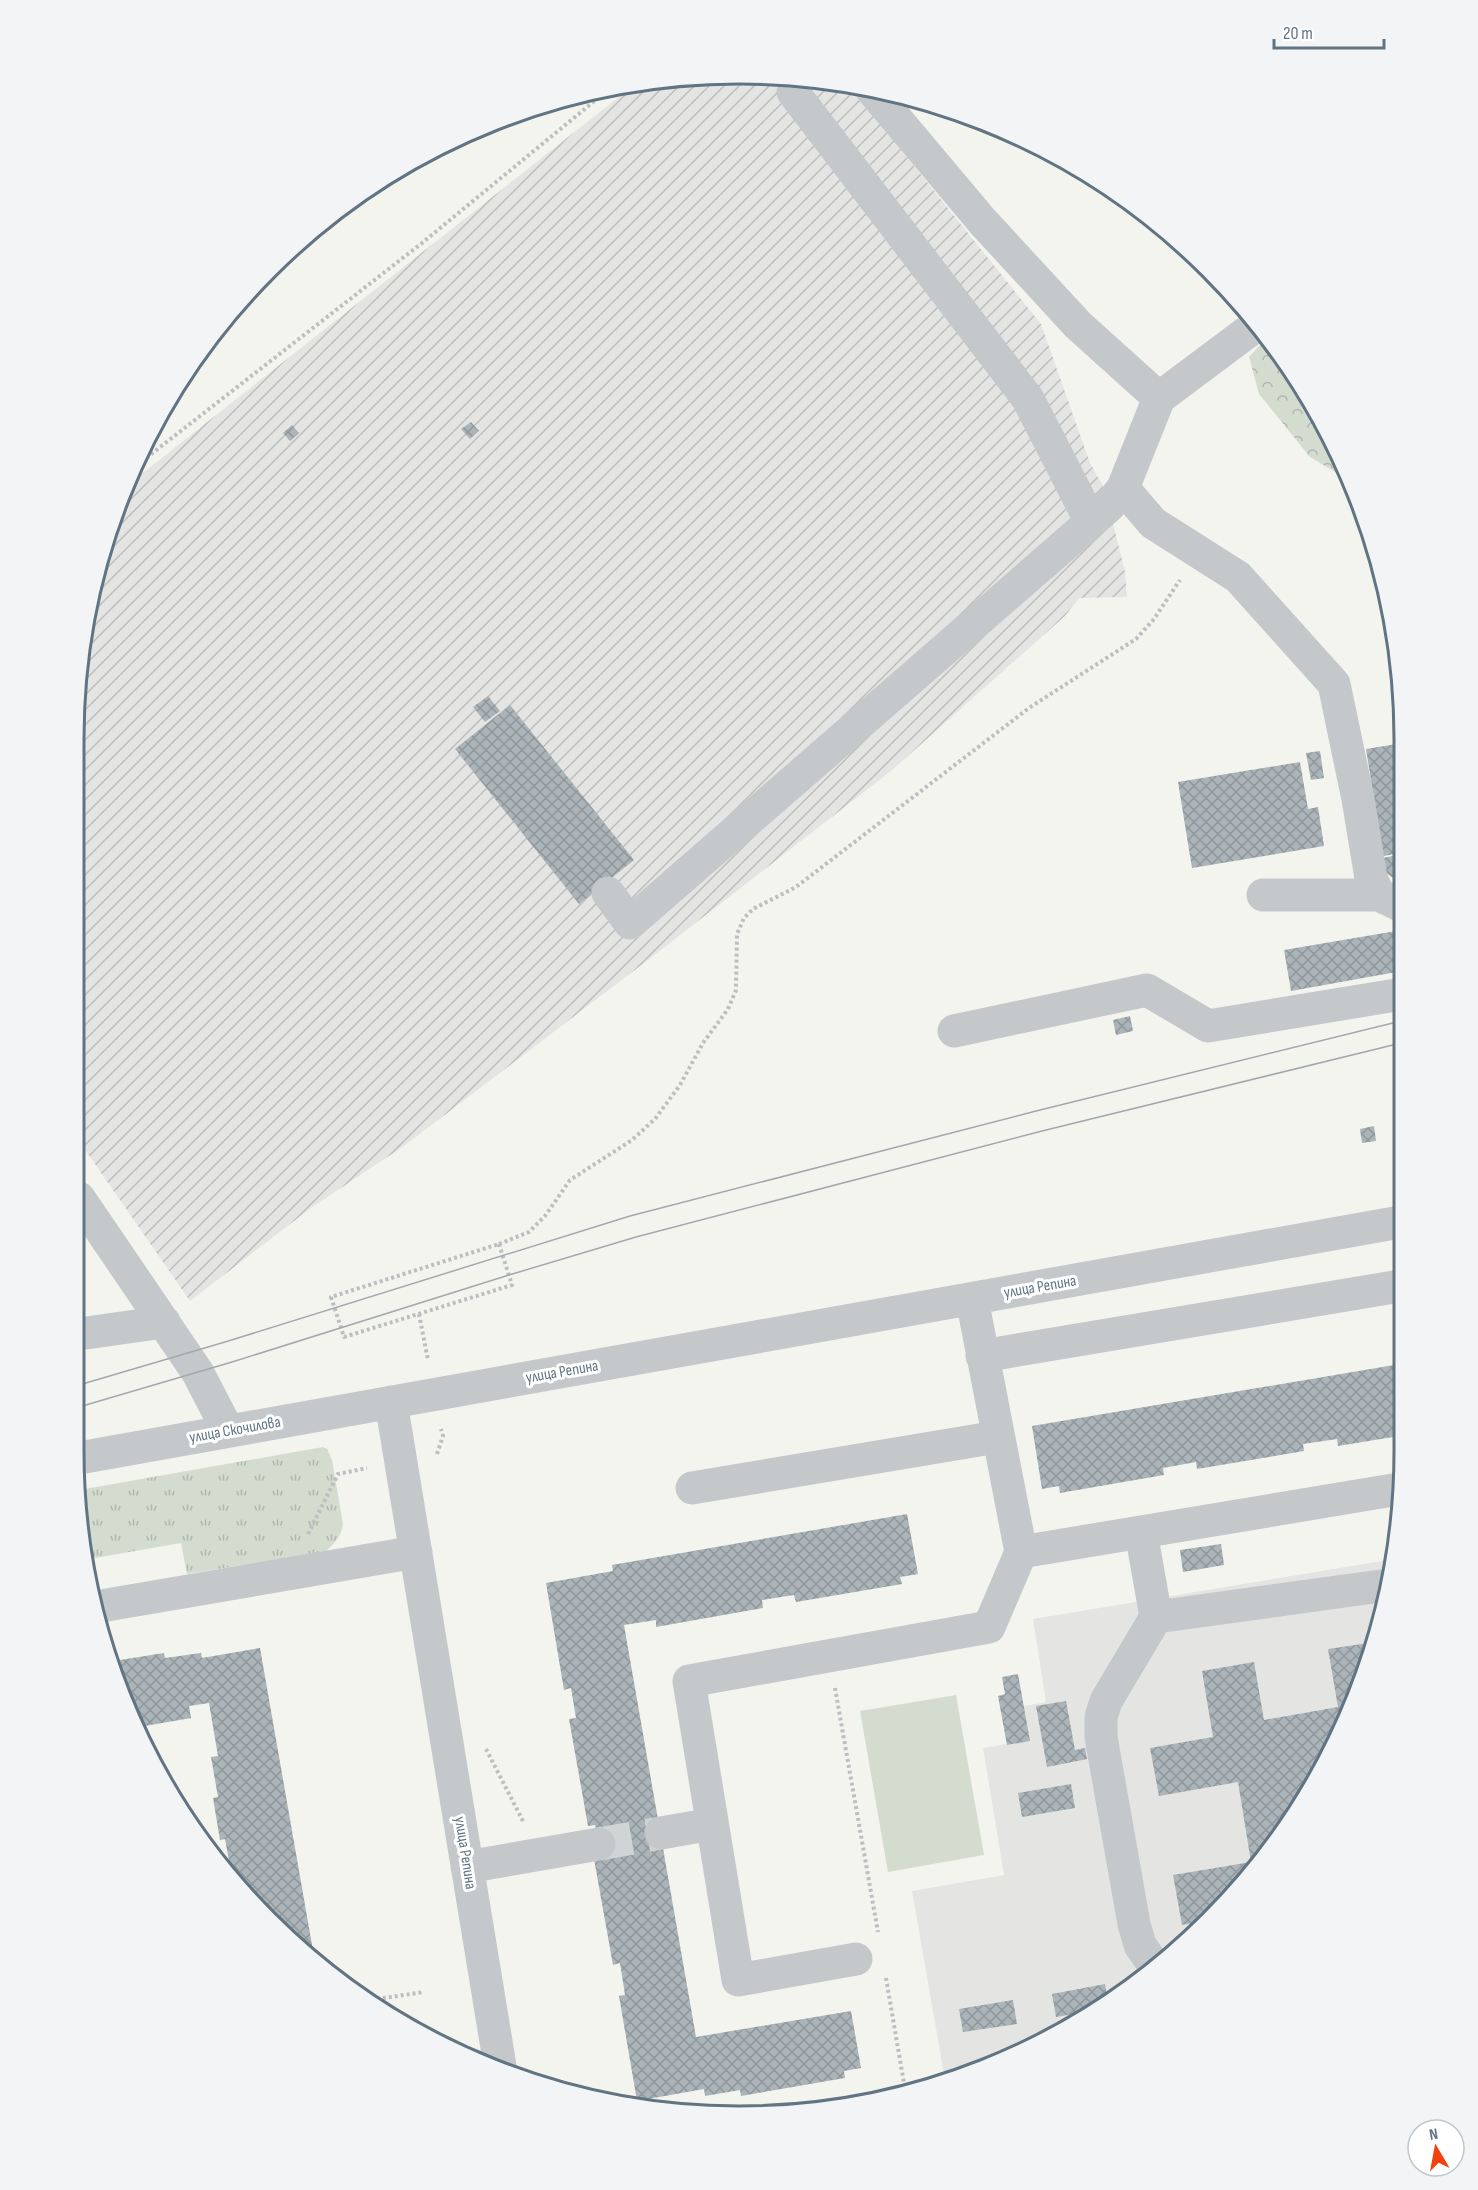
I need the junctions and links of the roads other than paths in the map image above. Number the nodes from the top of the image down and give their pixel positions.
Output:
1 (793, 92) dead end
2 (880, 100) edge
3 (1250, 330) edge
4 (1159, 398) junction
5 (1123, 488) junction
6 (1091, 522) junction
7 (608, 893) dead end
8 (1263, 895) dead end
9 (1390, 901) edge
10 (1394, 995) edge
11 (954, 1031) dead end
12 (84, 1205) edge
13 (1394, 1223) edge
14 (84, 1246) edge
15 (122, 1262) junction
16 (1394, 1287) edge
17 (972, 1299) junction
18 (164, 1322) junction
19 (84, 1333) edge
20 (982, 1356) junction
21 (391, 1402) junction
22 (228, 1431) junction
23 (998, 1437) junction
24 (84, 1457) edge
25 (692, 1488) dead end
26 (1393, 1490) edge
27 (1142, 1532) junction
28 (416, 1552) junction
29 (1021, 1552) junction
30 (1379, 1586) edge
31 (103, 1606) edge
32 (1156, 1617) junction
33 (712, 1824) junction
34 (661, 1833) tunnel mouth
35 (599, 1844) tunnel mouth
36 (468, 1867) junction
37 (1151, 1960) edge
38 (870, 1963) road end
39 (499, 2060) edge

1 - 6 street
2 - 4 street
3 - 4 street
4 - 5 street
5 - 6 street
5 - 9 street
6 - 7 street
8 - 9 street
10 - 11 street
12 - 15 street
13 - 17 street, улица Репина
14 - 15 street
15 - 18 street
16 - 20 street
17 - 20 street
17 - 21 street, улица Репина
18 - 19 street
18 - 22 street
20 - 23 street
21 - 22 street, улица Скочилова
21 - 28 street, улица Репина
22 - 24 street, улица Скочилова
23 - 25 street
23 - 29 street
26 - 27 street
27 - 29 street
27 - 32 street
28 - 31 street
28 - 36 street, улица Репина
29 - 33 street
30 - 32 street
32 - 37 street
33 - 34 street
33 - 38 street
35 - 36 street
36 - 39 street, улица Репина

